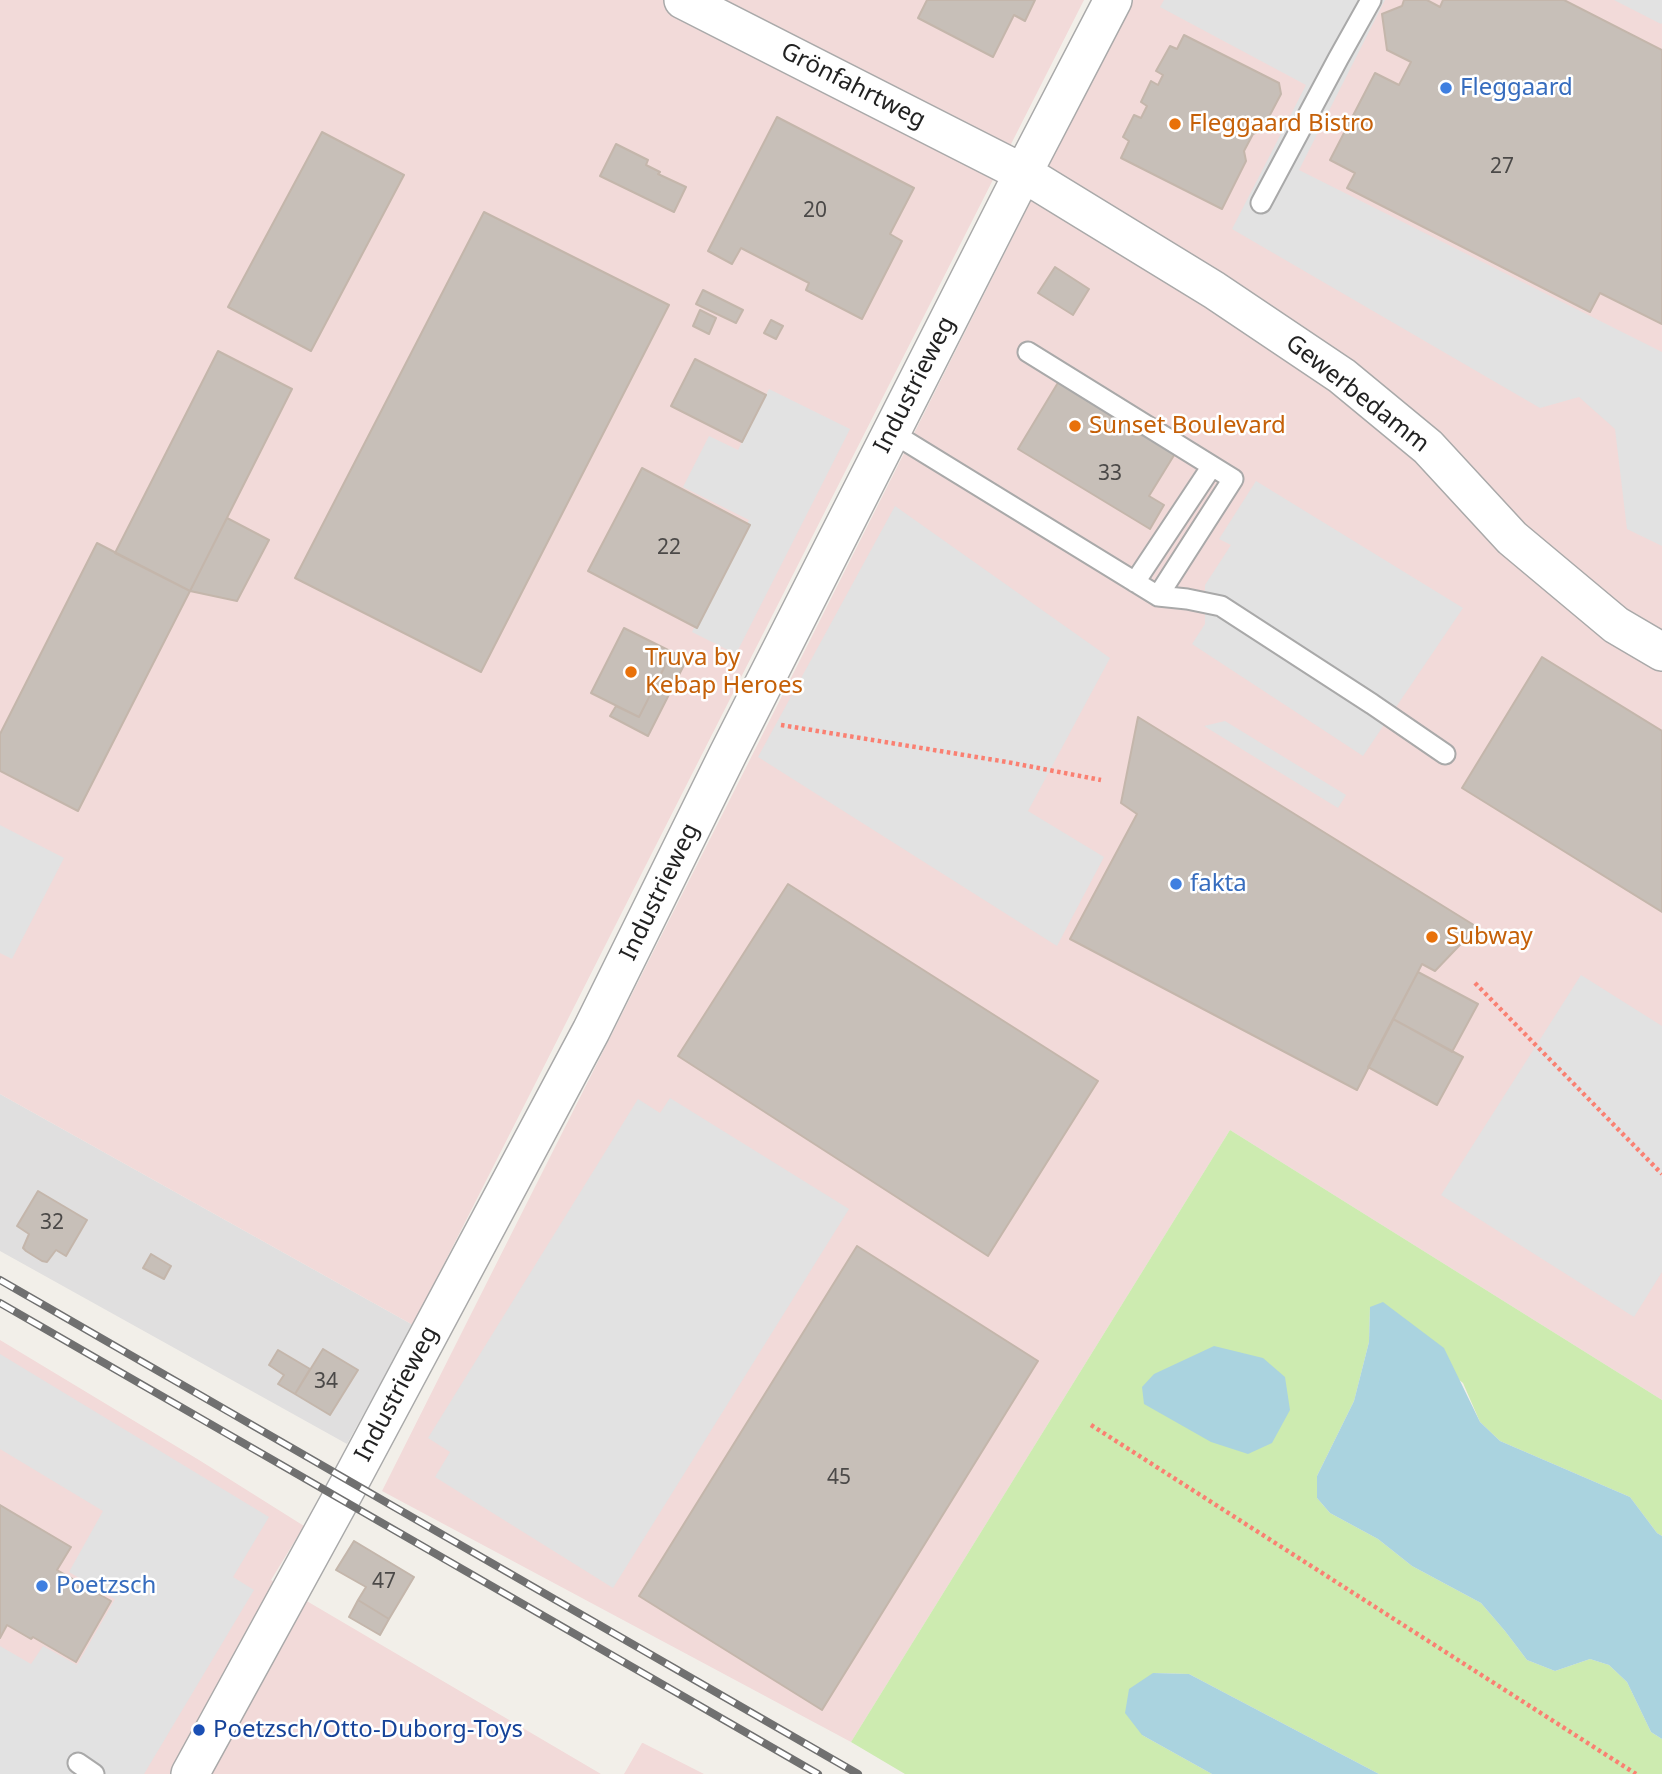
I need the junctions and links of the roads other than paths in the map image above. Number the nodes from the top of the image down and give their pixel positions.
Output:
1 (683, 0) edge
2 (1113, 0) edge
3 (1371, 0) edge
4 (1023, 173) junction
5 (1261, 203) dead end
6 (1028, 352) dead end
7 (891, 432) junction
8 (1212, 466) junction
9 (1135, 582) junction
10 (1158, 596) junction
11 (1662, 652) edge
12 (1445, 754) dead end
13 (190, 1774) edge

1 - 4 street, Grönfahrtweg
2 - 4 street, Industrieweg
3 - 5 lane
4 - 7 street, Industrieweg
4 - 11 street, Gewerbedamm
6 - 8 lane
7 - 9 lane
7 - 13 street, Industrieweg
8 - 9 lane
8 - 10 lane
9 - 10 lane
10 - 12 lane

